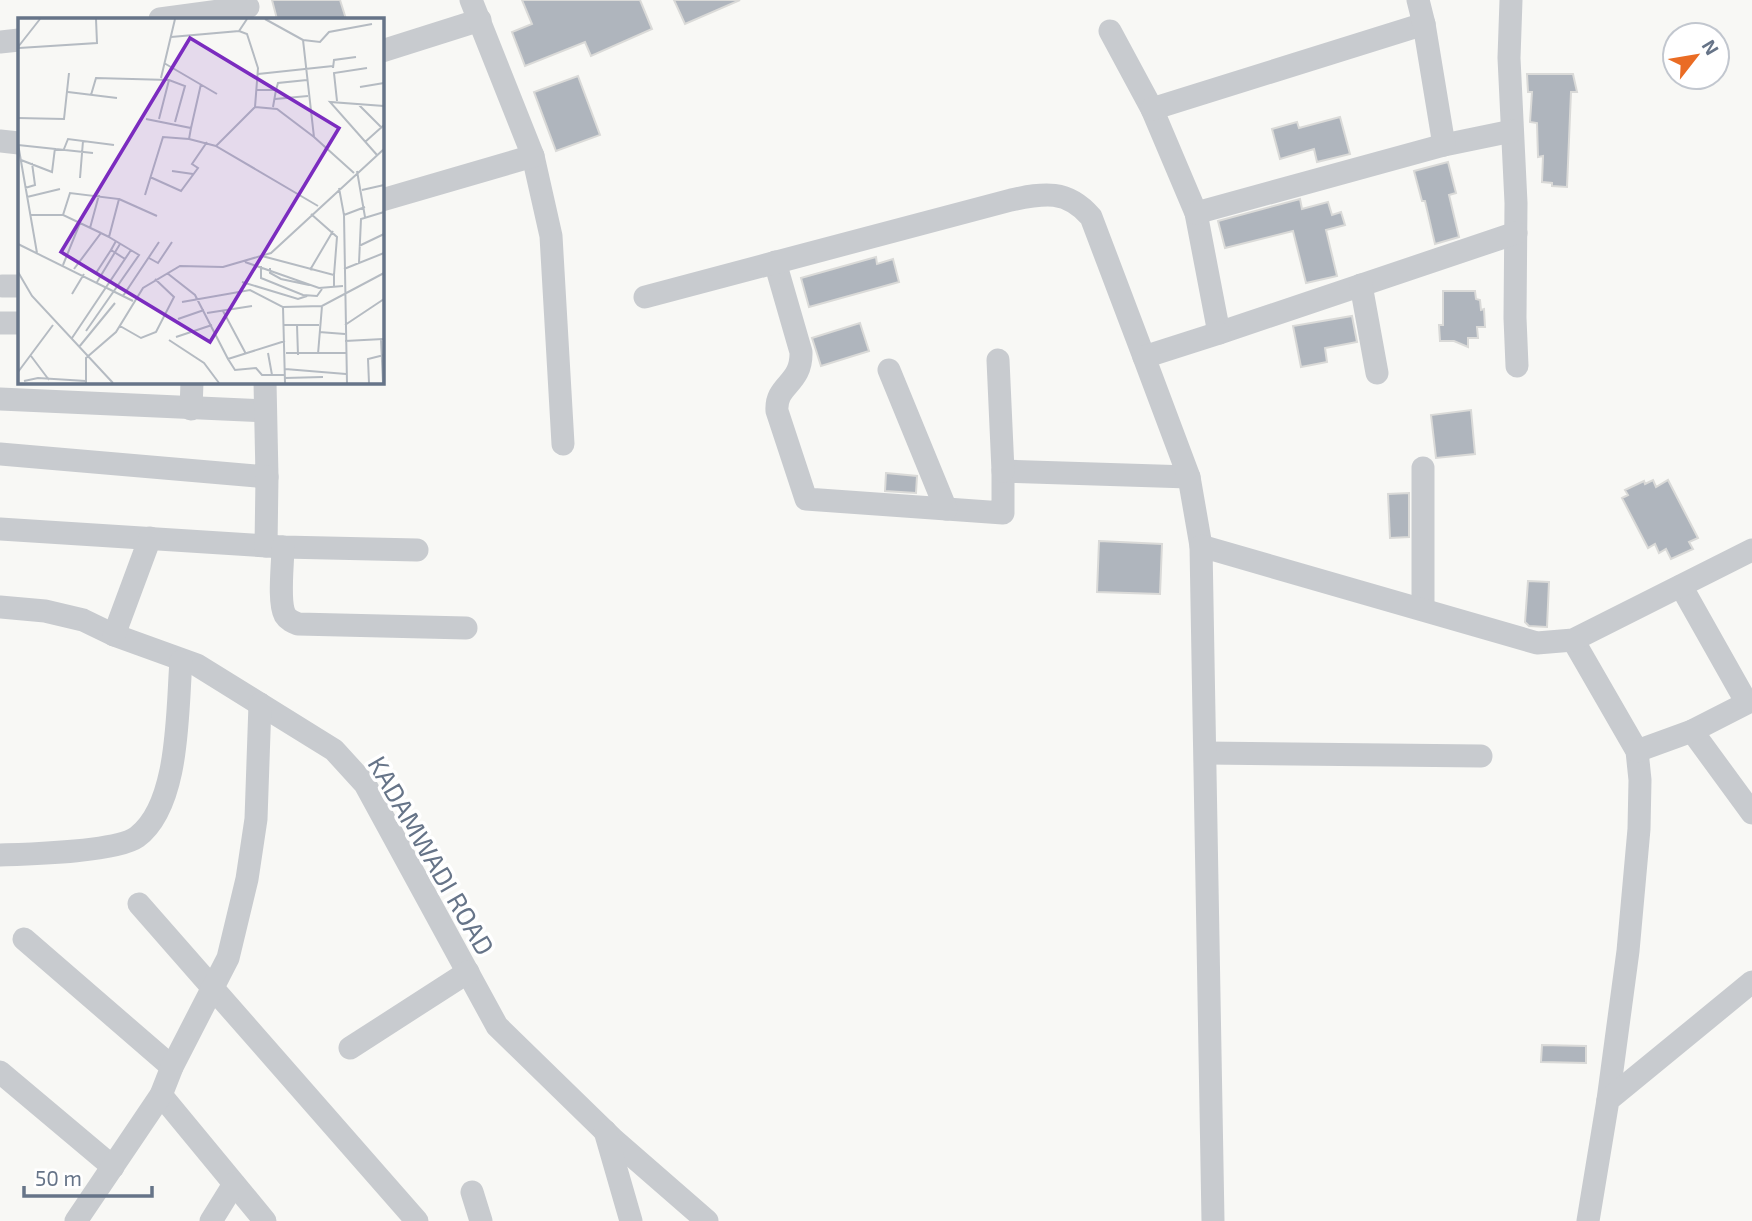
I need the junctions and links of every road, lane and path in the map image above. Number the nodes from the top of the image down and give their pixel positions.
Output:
1 (1419, 0) edge
2 (1511, 0) edge
3 (248, 9) edge
4 (475, 10) edge
5 (169, 18) edge
6 (1424, 23) junction
7 (1110, 31) dead end
8 (18, 40) edge
9 (0, 43) edge
10 (383, 51) edge
11 (1152, 109) junction
12 (1512, 131) junction
13 (0, 141) edge
14 (18, 143) edge
15 (1444, 145) junction
16 (533, 156) junction
17 (383, 200) edge
18 (1196, 213) junction
19 (1516, 233) junction
20 (775, 262) junction
21 (1361, 285) junction
22 (645, 297) dead end
23 (0, 323) edge
24 (18, 323) edge
25 (1219, 333) junction
26 (1144, 357) junction
27 (998, 359) dead end
28 (1517, 366) dead end
29 (890, 370) dead end
30 (1377, 373) dead end
31 (192, 383) edge
32 (265, 383) edge
33 (0, 399) edge
34 (191, 409) junction
35 (265, 411) junction
36 (562, 444) dead end
37 (0, 454) edge
38 (1423, 468) dead end
39 (1003, 471) junction
40 (267, 477) junction
41 (1189, 477) junction
42 (946, 509) junction
43 (0, 529) edge
44 (150, 538) junction
45 (274, 546) junction
46 (1201, 546) junction
47 (417, 550) dead end
48 (1752, 550) edge
49 (1681, 586) junction
50 (0, 607) edge
51 (1423, 609) junction
52 (466, 628) dead end
53 (114, 635) junction
54 (1573, 640) junction
55 (181, 661) junction
56 (1749, 702) edge
57 (260, 704) junction
58 (1692, 731) junction
59 (1636, 751) junction
60 (1206, 753) junction
61 (1482, 756) dead end
62 (1752, 814) edge
63 (0, 855) edge
64 (139, 904) dead end
65 (24, 939) dead end
66 (468, 972) junction
67 (1752, 982) edge
68 (213, 990) junction
69 (350, 1048) dead end
70 (172, 1067) junction
71 (0, 1072) edge
72 (160, 1095) junction
73 (1608, 1100) junction
74 (605, 1132) junction
75 (113, 1167) junction
76 (234, 1184) junction
77 (472, 1192) dead end
78 (704, 1220) edge
79 (76, 1221) edge
80 (211, 1221) edge
81 (265, 1221) edge
82 (416, 1221) edge
83 (481, 1221) edge
84 (631, 1221) edge
85 (1213, 1221) edge
86 (1588, 1221) edge

1 - 6 street
2 - 12 street
3 - 5 street
4 - 10 street
4 - 16 street
6 - 11 street
6 - 15 street
7 - 11 street
8 - 9 street
11 - 18 street
12 - 15 street
12 - 19 street
13 - 14 street
15 - 18 street
16 - 17 street
16 - 36 street
18 - 25 street
19 - 21 street
19 - 28 street
20 - 22 street
20 - 26 street
20 - 42 street
21 - 25 street
21 - 30 street
23 - 24 street
25 - 26 street
26 - 41 street
27 - 39 street
29 - 42 street
31 - 34 street
32 - 35 street
33 - 34 street
34 - 35 street
35 - 40 street
37 - 40 street
38 - 51 street
39 - 41 street
39 - 42 street
40 - 45 street
41 - 46 street
43 - 44 street
44 - 45 street
44 - 53 street
45 - 47 street
45 - 52 street
46 - 51 street
46 - 60 street
48 - 49 street
49 - 54 street
49 - 56 street
50 - 53 street, KADAMWADI ROAD
51 - 54 street
53 - 55 street, KADAMWADI ROAD
54 - 59 street
55 - 57 street, KADAMWADI ROAD
55 - 63 street
56 - 58 street
57 - 66 street, KADAMWADI ROAD
57 - 68 street
58 - 59 street
58 - 62 street
59 - 73 street
60 - 61 street
60 - 85 street
64 - 68 street
65 - 70 street
66 - 69 street
66 - 74 street, KADAMWADI ROAD
67 - 73 street
68 - 70 street
68 - 82 street
70 - 72 street
71 - 75 street
72 - 75 street
72 - 76 street
73 - 86 street
74 - 78 street, KADAMWADI ROAD
74 - 84 street
75 - 79 street
76 - 80 street
76 - 81 street
77 - 83 street

